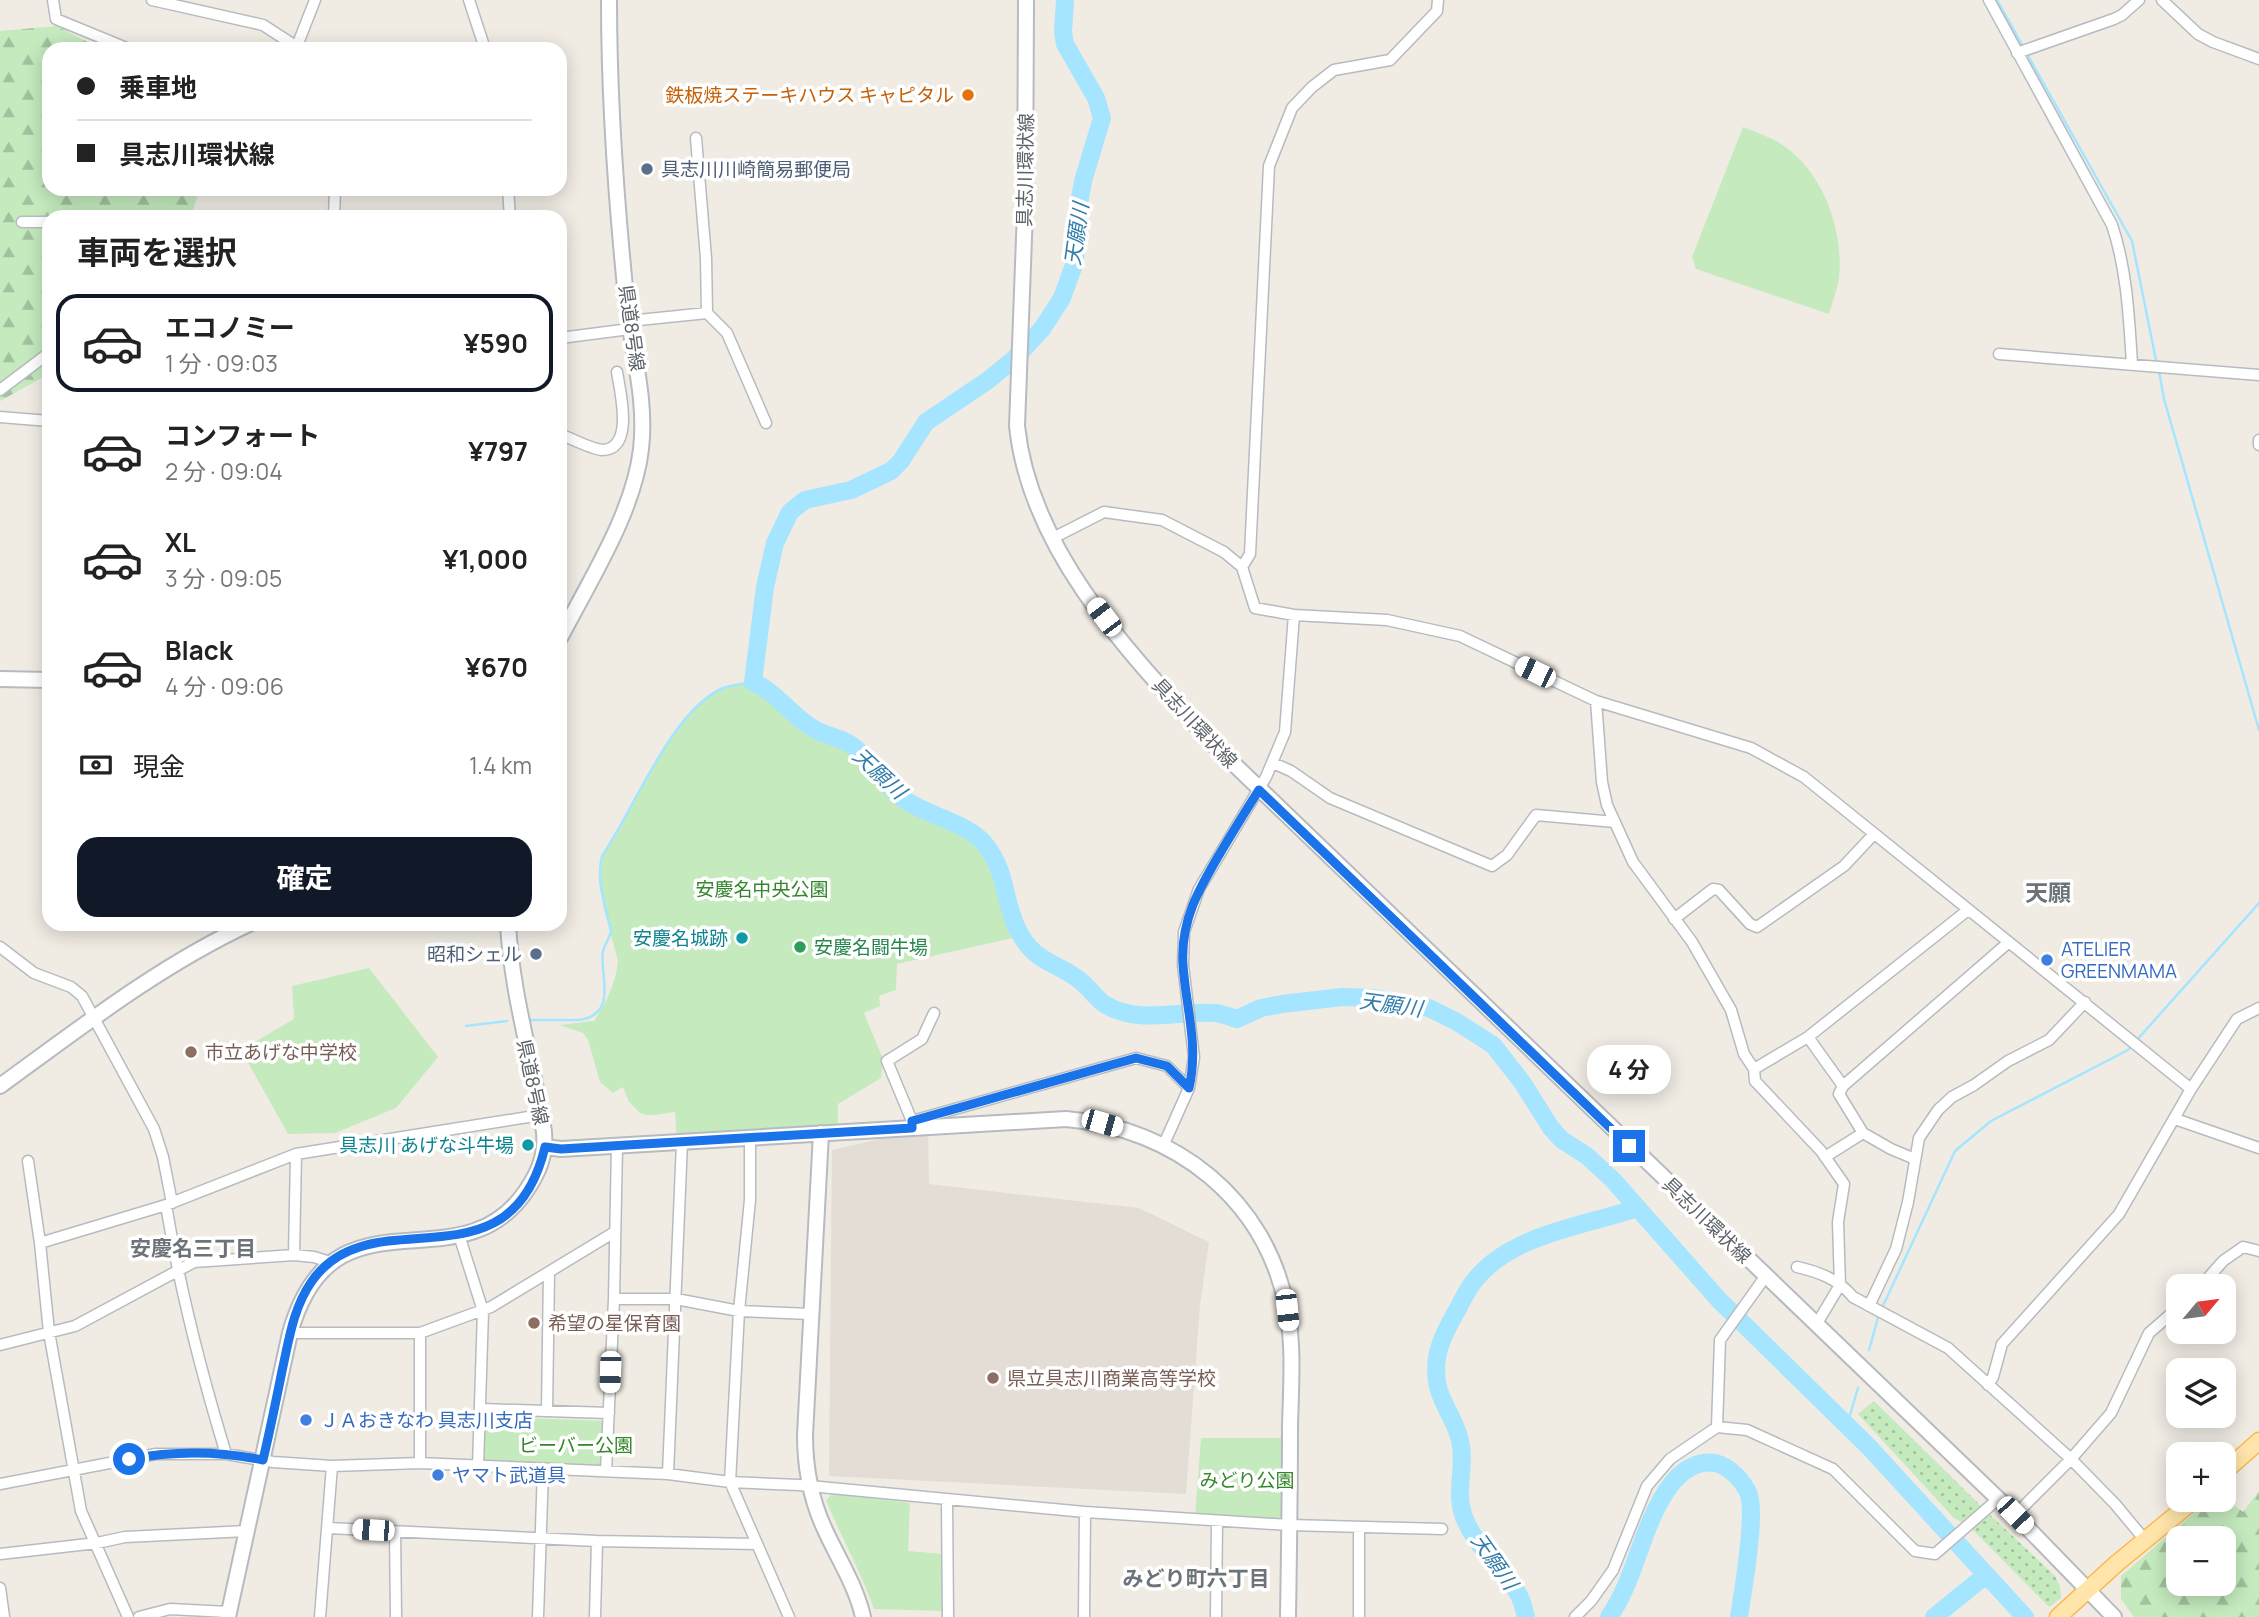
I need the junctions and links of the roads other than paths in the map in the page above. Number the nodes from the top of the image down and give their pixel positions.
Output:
1 (53, 0) edge
2 (152, 0) edge
3 (315, 0) edge
4 (469, 0) edge
5 (609, 0) edge
6 (1026, 0) edge
7 (1438, 0) edge
8 (1989, 0) edge
9 (2139, 0) edge
10 (2162, 0) edge
11 (112, 42) edge
12 (291, 42) edge
13 (301, 42) edge
14 (483, 42) edge
15 (2017, 52) junction
16 (2259, 59) edge
17 (696, 138) dead end
18 (22, 222) dead end
19 (42, 222) edge
20 (707, 313) junction
21 (629, 325) junction
22 (567, 337) edge
23 (1999, 354) dead end
24 (42, 358) edge
25 (2132, 364) junction
26 (617, 372) dead end
27 (2259, 375) edge
28 (0, 390) edge
29 (0, 417) edge
30 (42, 420) edge
31 (766, 423) dead end
32 (567, 436) edge
33 (1051, 538) junction
34 (1242, 567) junction
35 (1294, 615) junction
36 (567, 624) edge
37 (0, 679) edge
38 (42, 680) edge
39 (1596, 701) junction
40 (1273, 763) junction
41 (1259, 790) junction
42 (1615, 822) junction
43 (1874, 834) junction
44 (1968, 910) junction
45 (1674, 919) junction
46 (231, 931) edge
47 (508, 931) edge
48 (2008, 942) junction
49 (0, 948) edge
50 (2085, 1002) junction
51 (2259, 1007) edge
52 (934, 1013) dead end
53 (94, 1017) junction
54 (1808, 1037) junction
55 (1754, 1069) junction
56 (0, 1086) edge
57 (1843, 1086) junction
58 (1189, 1088) junction
59 (2191, 1089) junction
60 (541, 1115) junction
61 (2175, 1119) junction
62 (912, 1124) junction
63 (821, 1133) junction
64 (1863, 1133) junction
65 (750, 1137) junction
66 (682, 1142) junction
67 (617, 1144) junction
68 (1164, 1144) junction
69 (545, 1147) junction
70 (2259, 1148) edge
71 (296, 1154) junction
72 (1825, 1157) junction
73 (1915, 1158) junction
74 (28, 1161) dead end
75 (169, 1204) junction
76 (614, 1233) junction
77 (458, 1236) junction
78 (40, 1243) junction
79 (2259, 1251) edge
80 (294, 1255) junction
81 (330, 1262) junction
82 (1797, 1267) dead end
83 (177, 1270) junction
84 (549, 1272) junction
85 (2211, 1274) edge
86 (1765, 1277) junction
87 (1840, 1284) junction
88 (614, 1299) junction
89 (676, 1299) junction
90 (1869, 1306) junction
91 (483, 1311) junction
92 (739, 1311) junction
93 (811, 1314) junction
94 (2166, 1319) edge
95 (1816, 1325) junction
96 (49, 1332) junction
97 (290, 1332) junction
98 (419, 1333) junction
99 (0, 1345) edge
100 (1988, 1385) junction
101 (481, 1409) junction
102 (547, 1411) junction
103 (609, 1413) junction
104 (1717, 1427) junction
105 (2259, 1441) edge
106 (226, 1454) junction
107 (2071, 1459) junction
108 (263, 1460) junction
109 (2236, 1461) edge
110 (420, 1463) junction
111 (332, 1466) junction
112 (478, 1466) junction
113 (74, 1469) junction
114 (543, 1469) junction
115 (606, 1471) junction
116 (668, 1474) junction
117 (730, 1482) junction
118 (0, 1485) edge
119 (810, 1486) junction
120 (1998, 1499) junction
121 (947, 1500) junction
122 (1085, 1512) junction
123 (2179, 1512) edge
124 (2015, 1515) junction
125 (1217, 1521) junction
126 (1289, 1525) junction
127 (1359, 1527) junction
128 (328, 1528) junction
129 (1442, 1529) dead end
130 (247, 1531) junction
131 (395, 1531) junction
132 (541, 1538) junction
133 (2145, 1540) junction
134 (597, 1541) junction
135 (97, 1543) junction
136 (756, 1544) junction
137 (0, 1554) edge
138 (0, 1588) edge
139 (2088, 1589) junction
140 (228, 1615) edge
141 (2059, 1616) edge
142 (4, 1617) edge
143 (128, 1617) edge
144 (139, 1617) edge
145 (320, 1617) edge
146 (396, 1617) edge
147 (538, 1617) edge
148 (595, 1617) edge
149 (789, 1617) edge
150 (863, 1617) edge
151 (948, 1617) edge
152 (1084, 1617) edge
153 (1216, 1617) edge
154 (1289, 1617) edge
155 (1359, 1617) edge
156 (1575, 1617) edge
157 (2115, 1617) edge

1 - 11 street
2 - 12 street
3 - 13 street
4 - 14 street
5 - 21 main road, 県道8号線
6 - 33 main road, 具志川環状線
7 - 34 street
8 - 15 street
9 - 15 street
10 - 16 street
15 - 25 street
17 - 20 street
18 - 19 street
20 - 21 street
20 - 31 street
21 - 22 street
21 - 36 main road, 県道8号線
23 - 25 street
24 - 28 street
25 - 27 street
26 - 32 street
29 - 30 street
33 - 34 street
33 - 41 main road, 具志川環状線
34 - 35 street
35 - 39 street
35 - 40 street
37 - 38 main road
39 - 42 street
39 - 43 street
40 - 41 street
40 - 42 street
41 - 58 street
41 - 86 main road, 具志川環状線
42 - 45 street
43 - 44 street
43 - 45 street
44 - 48 street
44 - 54 street
45 - 55 street
46 - 53 main road
47 - 60 main road, 県道8号線
48 - 50 street
48 - 57 street
49 - 53 street
50 - 59 street
50 - 73 street
51 - 59 street
52 - 62 street
53 - 56 main road
53 - 75 street
54 - 55 street
54 - 57 street
55 - 72 street
57 - 64 street
58 - 62 street
58 - 68 street
59 - 61 street
60 - 69 main road, 県道8号線
60 - 71 street
61 - 70 street
61 - 100 street
62 - 63 main road
62 - 68 main road
63 - 65 main road
63 - 93 main road
64 - 72 street
64 - 73 street
65 - 66 main road
65 - 92 street
66 - 67 main road
66 - 89 street
67 - 69 main road
67 - 76 street
68 - 126 main road
69 - 77 main road, 県道8号線
71 - 75 street
71 - 80 street
72 - 87 street
73 - 90 street
74 - 78 street
75 - 78 street
75 - 83 street
76 - 84 street
76 - 88 street
77 - 81 main road, 県道8号線
77 - 91 street
78 - 96 street
79 - 85 street
80 - 81 street
80 - 83 street
81 - 97 main road, 県道8号線
82 - 87 street
83 - 96 street
83 - 106 street
84 - 91 street
84 - 102 street
86 - 95 main road, 具志川環状線
86 - 104 street
87 - 90 street
87 - 95 street
88 - 89 street
88 - 103 street
89 - 92 street
89 - 116 street
90 - 100 street
91 - 98 street
91 - 101 street
92 - 93 street
92 - 117 street
93 - 119 main road
94 - 107 street
95 - 120 main road, 具志川環状線
96 - 99 street
96 - 113 street
97 - 98 street
97 - 108 main road, 県道8号線
98 - 110 street
100 - 107 street
101 - 102 street
101 - 112 street
102 - 103 street
103 - 115 street
104 - 120 street
104 - 156 street
105 - 109 main road
106 - 108 street
106 - 113 street
107 - 124 street
107 - 133 street
108 - 111 street
108 - 130 main road, 県道8号線
110 - 111 street
110 - 112 street
111 - 128 street
112 - 114 street
113 - 118 street
113 - 135 street
114 - 115 street
114 - 132 street
115 - 116 street
116 - 117 street
117 - 119 street
117 - 136 street
119 - 121 street
119 - 150 main road
120 - 124 main road, 具志川環状線
121 - 122 street
121 - 151 street
122 - 125 street
122 - 152 street
123 - 133 main road
124 - 139 main road, 具志川環状線
125 - 126 street
125 - 153 street
126 - 127 street
126 - 154 main road
127 - 129 street
127 - 155 street
128 - 131 street
128 - 145 street
130 - 135 street
130 - 140 main road, 県道8号線
131 - 132 street
131 - 146 street
132 - 134 street
132 - 147 street
133 - 139 main road
134 - 136 street
134 - 148 street
135 - 137 street
135 - 143 street
136 - 149 street
138 - 142 street
139 - 141 main road
139 - 157 main road, 具志川環状線
140 - 144 street

